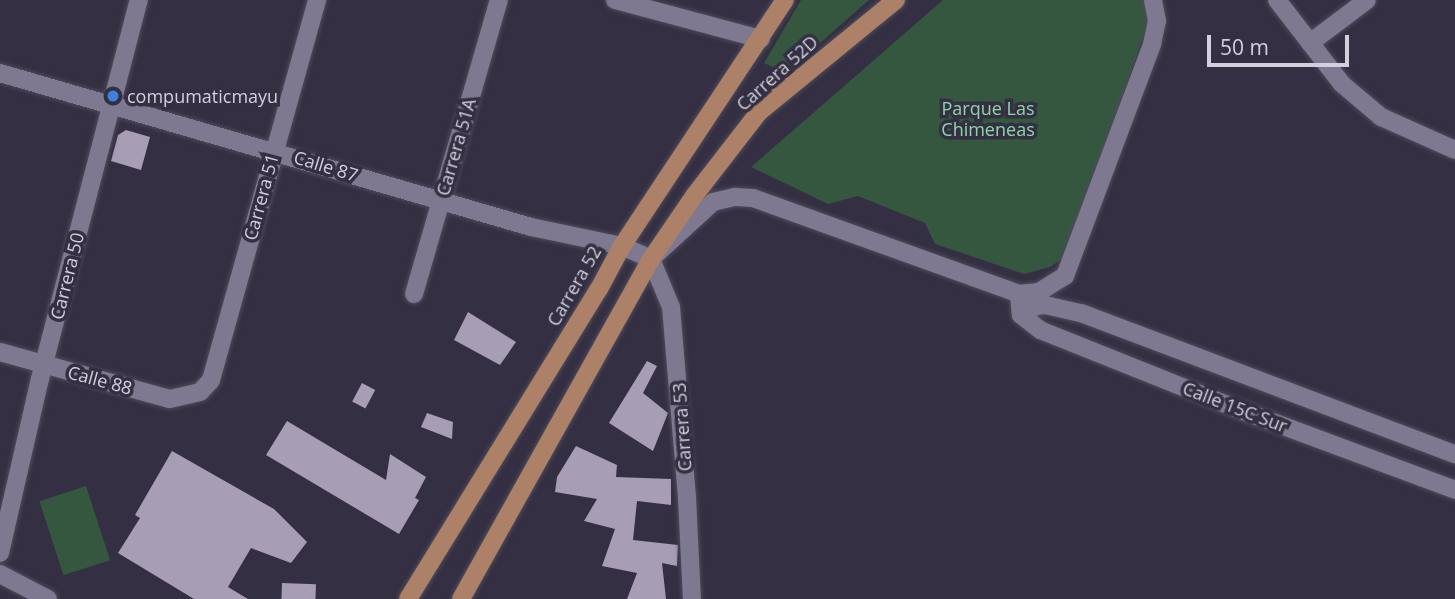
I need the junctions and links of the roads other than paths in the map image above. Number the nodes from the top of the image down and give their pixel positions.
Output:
1 (139, 0) edge
2 (317, 0) edge
3 (499, 0) edge
4 (615, 0) edge
5 (785, 0) edge
6 (896, 0) edge
7 (1153, 0) edge
8 (1277, 0) edge
9 (1367, 0) edge
10 (761, 39) junction
11 (1310, 43) junction
12 (0, 74) edge
13 (110, 105) junction
14 (274, 150) junction
15 (1455, 150) edge
16 (440, 200) junction
17 (622, 246) junction
18 (650, 259) junction
19 (1065, 276) junction
20 (414, 294) dead end
21 (1019, 294) junction
22 (1081, 313) junction
23 (1021, 315) junction
24 (0, 352) edge
25 (44, 365) junction
26 (200, 392) joint
27 (1455, 454) edge
28 (1455, 490) edge
29 (6, 495) edge
30 (0, 553) edge
31 (0, 574) edge
32 (48, 599) edge
33 (408, 599) edge
34 (461, 599) edge
35 (692, 599) edge

1 - 13 street, Carrera 50
2 - 14 street, Carrera 51
3 - 16 street, Carrera 51A
4 - 10 street
5 - 10 main road, Carrera 52
6 - 18 main road, Carrera 52D
7 - 19 street
8 - 11 street
9 - 11 street
10 - 17 main road, Carrera 52
11 - 15 street
12 - 13 street, Calle 87
13 - 14 street, Calle 87
13 - 25 street, Carrera 50
14 - 16 street, Calle 87
14 - 26 street, Carrera 51
16 - 17 street, Calle 87
16 - 20 street, Carrera 51A
17 - 18 street, Calle 87
17 - 33 main road, Carrera 52
18 - 21 street
18 - 34 main road
18 - 35 street, Carrera 53
19 - 21 street
19 - 22 street
21 - 23 street
22 - 23 street, Calle 15C Sur
22 - 27 street, Calle 15C Sur
23 - 28 street, Calle 15C Sur
24 - 25 street, Calle 88
25 - 26 street, Calle 88
25 - 29 street, Carrera 50
29 - 30 street, Carrera 50
31 - 32 street

